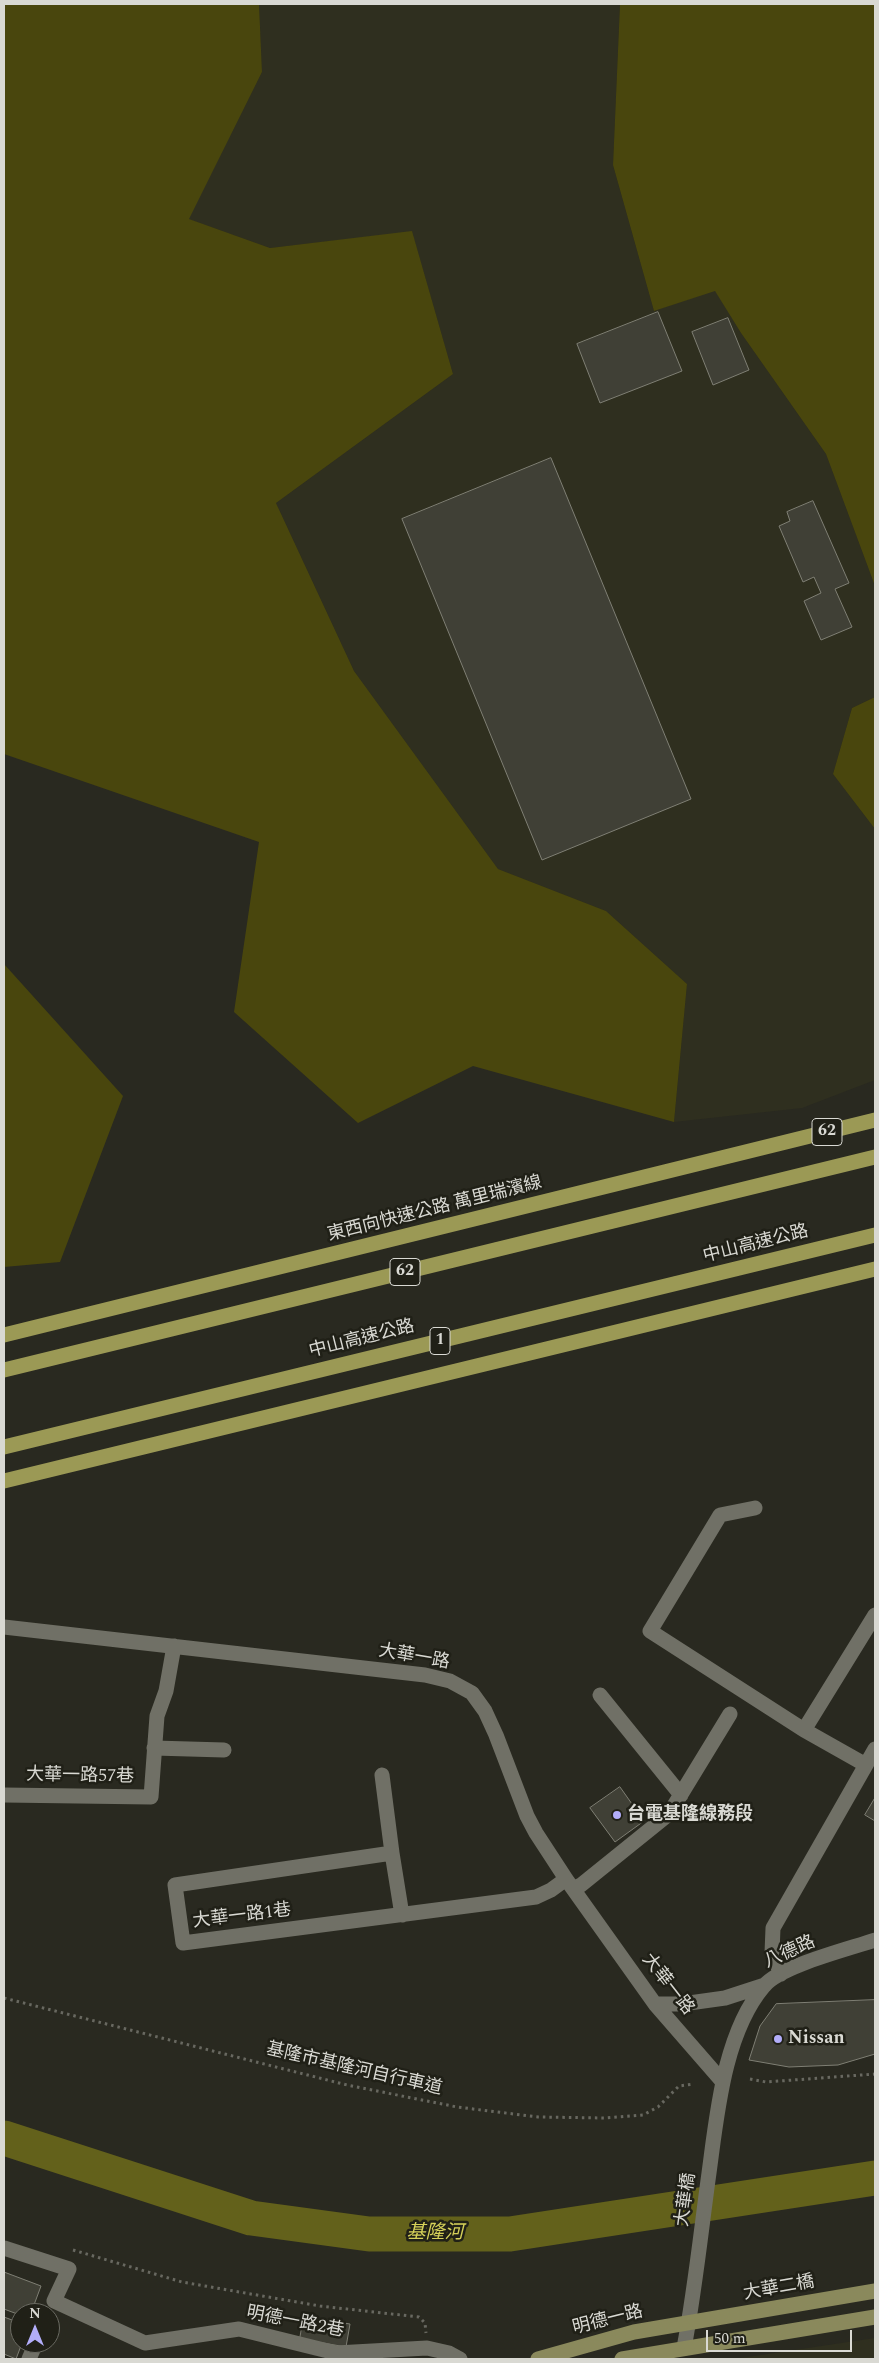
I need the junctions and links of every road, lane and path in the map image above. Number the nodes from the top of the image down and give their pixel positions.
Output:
1 (875, 1120) edge
2 (875, 1157) edge
3 (875, 1235) edge
4 (875, 1270) edge
5 (4, 1335) edge
6 (4, 1370) edge
7 (4, 1447) edge
8 (4, 1481) edge
9 (755, 1508) dead end
10 (875, 1615) edge
11 (4, 1627) edge
12 (174, 1646) junction
13 (600, 1695) dead end
14 (730, 1714) dead end
15 (804, 1730) junction
16 (154, 1748) junction
17 (875, 1749) edge
18 (224, 1750) dead end
19 (866, 1765) junction
20 (382, 1775) dead end
21 (681, 1794) junction
22 (4, 1795) edge
23 (392, 1853) junction
24 (569, 1884) junction
25 (402, 1915) junction
26 (875, 1940) edge
27 (781, 1974) junction
28 (765, 1985) junction
29 (4, 1998) edge
30 (655, 2004) junction
31 (875, 2074) edge
32 (750, 2079) dead end
33 (722, 2081) junction
34 (694, 2084) dead end
35 (4, 2248) edge
36 (70, 2249) dead end
37 (875, 2291) edge
38 (54, 2303) edge
39 (60, 2310) edge
40 (875, 2317) edge
41 (688, 2323) junction
42 (427, 2348) junction
43 (684, 2348) junction
44 (336, 2353) junction
45 (322, 2359) edge
46 (460, 2359) edge
47 (538, 2359) edge
48 (622, 2359) edge

1 - 5 highway, 東西向快速公路 萬里瑞濱線 / 62
2 - 6 highway, 62
3 - 7 highway, 中山高速公路 / 1
4 - 8 highway, 1
9 - 15 street
10 - 15 street
11 - 12 street, 大華一路
12 - 16 street, 大華一路57巷
12 - 24 street, 大華一路
13 - 21 street
14 - 21 street, 大華一路1巷
15 - 19 street
16 - 18 street
16 - 22 street, 大華一路57巷
17 - 19 street
19 - 27 street
20 - 23 street
21 - 24 street, 大華一路1巷
23 - 25 street
23 - 25 street, 大華一路1巷
24 - 25 street, 大華一路1巷
24 - 30 street, 大華一路
26 - 27 street, 八德路
27 - 28 street, 八德路
28 - 30 street
28 - 33 street, 八德路
29 - 34 path, 基隆市基隆河自行車道
30 - 33 street, 大華一路
31 - 32 path
33 - 41 street, 大華橋
35 - 38 street, 明德一路2巷
36 - 42 path
37 - 41 main road, 大華二橋
39 - 44 street, 明德一路2巷
40 - 43 main road
41 - 43 street, 大華橋
41 - 47 main road, 明德一路
42 - 44 street, 明德一路2巷
42 - 46 street, 明德一路2巷
43 - 48 main road
44 - 45 street

